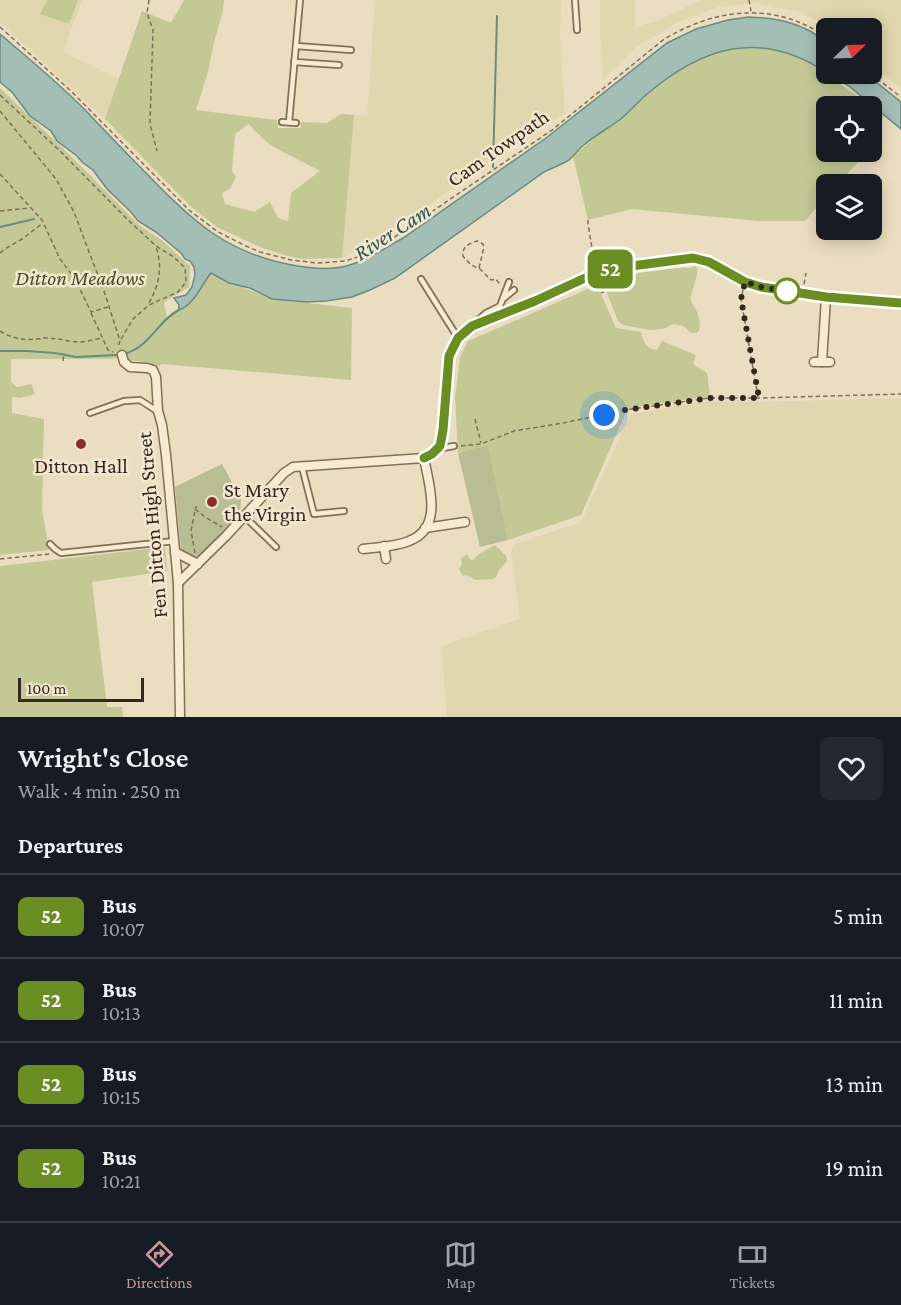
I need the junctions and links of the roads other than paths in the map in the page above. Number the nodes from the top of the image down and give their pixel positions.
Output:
1 (300, 0) edge
2 (574, 0) edge
3 (577, 30) dead end
4 (296, 46) junction
5 (351, 50) dead end
6 (294, 63) junction
7 (339, 65) dead end
8 (282, 122) dead end
9 (289, 122) junction
10 (296, 123) dead end
11 (421, 279) dead end
12 (509, 282) dead end
13 (514, 290) dead end
14 (826, 297) junction
15 (503, 299) junction
16 (901, 303) edge
17 (472, 326) junction
18 (458, 338) junction
19 (122, 355) dead end
20 (822, 362) dead end
21 (158, 411) junction
22 (90, 413) dead end
23 (440, 446) junction
24 (454, 446) road end
25 (424, 458) junction
26 (302, 466) junction
27 (344, 511) dead end
28 (244, 516) junction
29 (465, 522) dead end
30 (425, 528) junction
31 (175, 541) junction
32 (50, 544) dead end
33 (384, 546) junction
34 (276, 547) dead end
35 (363, 549) dead end
36 (176, 552) junction
37 (386, 559) dead end
38 (196, 563) junction
39 (178, 583) junction
40 (180, 717) edge

1 - 4 lane
2 - 3 lane
4 - 5 lane
4 - 6 lane
6 - 7 lane
6 - 9 lane
8 - 9 lane
9 - 10 lane
11 - 18 lane
12 - 15 lane
13 - 15 lane
14 - 16 street
14 - 17 street
14 - 20 street
15 - 17 lane
17 - 18 street
18 - 23 street
19 - 21 street, Fen Ditton High Street
21 - 22 lane
21 - 31 street, Fen Ditton High Street
23 - 24 lane
23 - 25 street
25 - 26 street
25 - 30 street
26 - 27 lane
26 - 28 street
28 - 34 lane
28 - 38 street
29 - 30 street
30 - 33 street
31 - 32 lane
31 - 36 street, Fen Ditton High Street
33 - 35 street
33 - 37 street
36 - 38 street
36 - 39 street, Fen Ditton High Street
38 - 39 street
39 - 40 street, Fen Ditton High Street

